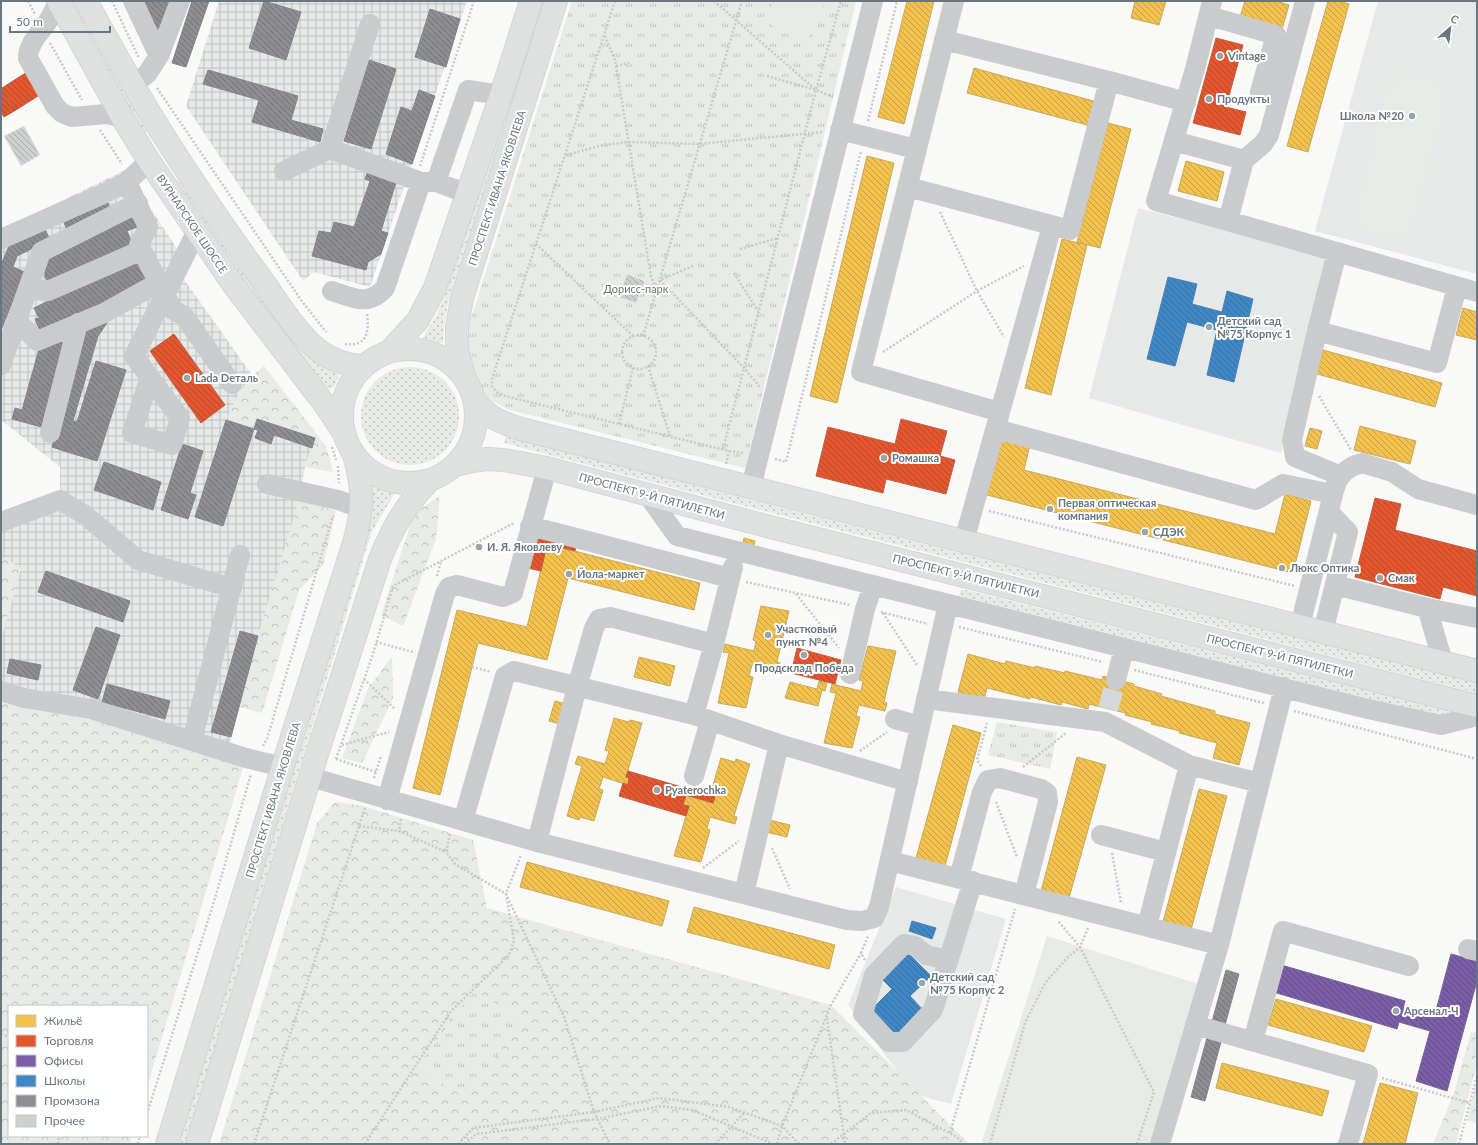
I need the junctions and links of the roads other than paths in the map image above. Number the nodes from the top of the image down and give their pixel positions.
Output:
1 (58, 1) edge
2 (86, 1) edge
3 (133, 1) edge
4 (180, 1) edge
5 (532, 1) edge
6 (556, 1) edge
7 (873, 1) edge
8 (954, 1) edge
9 (1304, 1) edge
10 (1210, 9) edge
11 (370, 24) dead end
12 (944, 40) junction
13 (159, 56) junction
14 (140, 80) junction
15 (1110, 81) junction
16 (1260, 92) dead end
17 (502, 95) junction
18 (1186, 102) junction
19 (122, 117) junction
20 (840, 130) junction
21 (1174, 141) junction
22 (170, 147) junction
23 (330, 149) junction
24 (916, 149) junction
25 (1244, 160) junction
26 (149, 161) junction
27 (284, 171) dead end
28 (129, 180) junction
29 (429, 182) junction
30 (908, 187) junction
31 (468, 194) junction
32 (138, 203) junction
33 (1228, 221) junction
34 (1052, 226) junction
35 (198, 231) junction
36 (1, 239) edge
37 (142, 250) junction
38 (1337, 252) junction
39 (29, 286) junction
40 (1458, 287) junction
41 (162, 289) junction
42 (332, 291) dead end
43 (1477, 292) edge
44 (17, 321) junction
45 (78, 323) junction
46 (1317, 331) junction
47 (389, 352) junction
48 (1, 365) edge
49 (363, 366) junction
50 (150, 377) dead end
51 (464, 377) junction
52 (232, 384) dead end
53 (474, 400) junction
54 (998, 420) junction
55 (50, 433) dead end
56 (338, 439) junction
57 (354, 455) junction
58 (455, 465) junction
59 (547, 468) junction
60 (1341, 476) junction
61 (428, 482) junction
62 (267, 484) dead end
63 (751, 487) junction
64 (647, 494) junction
65 (1331, 503) junction
66 (1477, 505) edge
67 (361, 508) junction
68 (1, 522) edge
69 (530, 526) junction
70 (964, 541) junction
71 (736, 551) junction
72 (240, 555) dead end
73 (730, 578) junction
74 (1335, 585) junction
75 (873, 586) junction
76 (232, 588) junction
77 (948, 604) junction
78 (1427, 608) junction
79 (1477, 618) edge
80 (1300, 626) junction
81 (1323, 632) junction
82 (714, 644) junction
83 (1124, 648) junction
84 (1443, 662) junction
85 (852, 669) road end
86 (1477, 671) edge
87 (1116, 680) tunnel mouth
88 (577, 686) junction
89 (1284, 687) junction
90 (1, 691) edge
91 (928, 691) junction
92 (1477, 706) edge
93 (1477, 716) edge
94 (702, 718) junction
95 (192, 740) junction
96 (779, 744) junction
97 (1189, 765) junction
98 (283, 767) junction
99 (694, 776) dead end
100 (310, 777) junction
101 (908, 782) junction
102 (1260, 783) junction
103 (395, 802) junction
104 (458, 819) junction
105 (1105, 836) road end
106 (532, 840) junction
107 (1166, 852) junction
108 (890, 861) junction
109 (966, 880) junction
110 (1028, 893) junction
111 (744, 894) junction
112 (1147, 926) junction
113 (1219, 945) junction
114 (948, 960) junction
115 (1409, 966) dead end
116 (1195, 1025) junction
117 (1253, 1041) junction
118 (167, 1144) edge
119 (198, 1144) edge
120 (1160, 1144) edge
121 (1348, 1144) edge

1 - 19 main road, ВУРНАРСКОЕ ШОССЕ
1 - 19 street
2 - 14 main road
3 - 13 street
4 - 13 street
5 - 17 main road
6 - 51 main road, ПРОСПЕКТ ИВАНА ЯКОВЛЕВА
7 - 20 street
8 - 12 street
9 - 25 street
10 - 16 street
10 - 18 street
11 - 23 street
12 - 15 street
12 - 24 street
13 - 14 street
14 - 22 main road
15 - 18 street
15 - 34 street
17 - 29 street
17 - 31 main road
18 - 21 street
19 - 26 main road, ВУРНАРСКОЕ ШОССЕ
20 - 24 street
20 - 63 street
21 - 25 street
21 - 33 street
22 - 26 main road
22 - 49 main road
23 - 27 street
23 - 29 street
24 - 30 street
25 - 33 street
26 - 28 street
26 - 35 main road, ВУРНАРСКОЕ ШОССЕ
28 - 32 street
28 - 36 street
29 - 31 street
29 - 42 street
30 - 34 street
30 - 54 street
31 - 47 main road
32 - 37 street
32 - 39 street
33 - 38 street
34 - 54 street
35 - 41 street
35 - 56 main road, ВУРНАРСКОЕ ШОССЕ
37 - 39 street
37 - 41 street
38 - 40 street
38 - 46 street
39 - 44 street
40 - 43 street
40 - 46 street
41 - 45 street
41 - 50 street
41 - 52 street
44 - 45 street
44 - 48 street
45 - 55 street
46 - 60 street
47 - 49 main road
47 - 51 main road
49 - 56 main road
51 - 53 main road
53 - 58 main road
53 - 63 main road
54 - 65 street
54 - 70 street
56 - 57 main road
57 - 61 main road
57 - 67 main road, ПРОСПЕКТ ИВАНА ЯКОВЛЕВА
58 - 59 main road, ПРОСПЕКТ 9-Й ПЯТИЛЕТКИ
58 - 61 main road
59 - 64 main road, ПРОСПЕКТ 9-Й ПЯТИЛЕТКИ
59 - 69 street
60 - 65 street
60 - 66 street
61 - 100 main road
62 - 67 street
63 - 70 main road
64 - 71 street
64 - 92 main road, ПРОСПЕКТ 9-Й ПЯТИЛЕТКИ
65 - 74 street
65 - 80 street
67 - 98 main road, ПРОСПЕКТ ИВАНА ЯКОВЛЕВА
68 - 76 street
69 - 73 street
69 - 103 street
70 - 80 main road
71 - 73 street
71 - 75 street
72 - 76 street
73 - 82 street
74 - 78 street
74 - 81 street
75 - 77 street
75 - 85 street
76 - 95 street
77 - 83 street
77 - 91 street
78 - 79 street
78 - 84 street
80 - 81 main road
81 - 84 main road
82 - 88 street
82 - 94 street
83 - 87 street
83 - 89 street
84 - 86 main road
88 - 94 street
88 - 104 street
88 - 106 street
89 - 93 street
89 - 102 street
90 - 95 street
91 - 97 street
91 - 101 street
94 - 96 street
94 - 99 street
95 - 98 street
96 - 101 street
96 - 111 street
97 - 102 street
97 - 107 street
98 - 118 main road, ПРОСПЕКТ ИВАНА ЯКОВЛЕВА
100 - 103 street
100 - 119 main road
101 - 108 street
102 - 113 street
103 - 104 street
104 - 106 street
105 - 107 street
106 - 111 street
107 - 112 street
108 - 109 street
108 - 111 street
109 - 110 street
109 - 110 street
109 - 114 street
110 - 112 street
112 - 113 street
113 - 116 street
114 - 114 street
115 - 117 street
116 - 117 street
116 - 120 street
117 - 121 street

